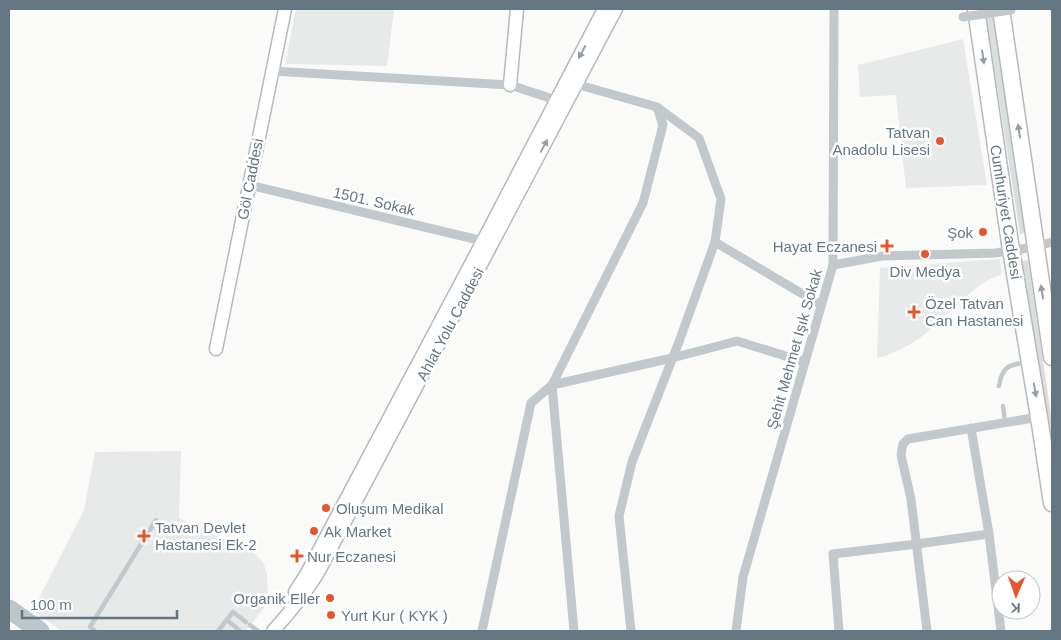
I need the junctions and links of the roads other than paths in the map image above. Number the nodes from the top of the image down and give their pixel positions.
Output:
1 (285, 9) edge
2 (517, 9) edge
3 (604, 9) edge
4 (616, 9) edge
5 (834, 9) edge
6 (1006, 10) edge
7 (969, 13) edge
8 (272, 71) junction
9 (572, 82) junction
10 (510, 86) junction
11 (562, 102) junction
12 (657, 108) junction
13 (249, 185) junction
14 (488, 242) junction
15 (716, 242) junction
16 (1052, 242) edge
17 (1035, 246) junction
18 (1011, 250) junction
19 (833, 265) junction
20 (821, 305) junction
21 (216, 349) dead end
22 (1052, 357) edge
23 (672, 358) junction
24 (805, 362) junction
25 (1030, 362) junction
26 (552, 385) junction
27 (999, 386) dead end
28 (402, 405) junction
29 (1003, 406) dead end
30 (1040, 416) junction
31 (1005, 422) junction
32 (971, 428) junction
33 (1052, 503) edge
34 (156, 520) dead end
35 (989, 534) junction
36 (917, 544) junction
37 (227, 620) junction
38 (246, 622) dead end
39 (250, 625) dead end
40 (239, 630) dead end
41 (95, 631) edge
42 (218, 631) edge
43 (258, 631) edge
44 (263, 631) edge
45 (273, 631) edge
46 (482, 631) edge
47 (574, 631) edge
48 (631, 631) edge
49 (736, 631) edge
50 (839, 631) edge
51 (927, 631) edge
52 (1002, 631) edge

1 - 8 street, Göl Caddesi
2 - 10 street
3 -> 9 street, Ahlat Yolu Caddesi
4 - 9 street, Ahlat Yolu Caddesi
5 - 19 street, Şehit Mehmet Işık Sokak
6 - 7 street, bridge
17 -> 6 highway, Cumhuriyet Caddesi
7 -> 18 highway, Cumhuriyet Caddesi
8 - 10 street
8 - 13 street, Göl Caddesi
9 - 11 street, Ahlat Yolu Caddesi
9 - 12 street
10 - 11 street
11 - 14 street, Ahlat Yolu Caddesi
12 - 15 street
12 - 26 street
13 - 14 street, 1501. Sokak
13 - 21 street, Göl Caddesi
14 - 28 street, Ahlat Yolu Caddesi
15 - 20 street
15 - 23 street
16 - 17 street
17 - 18 street
22 -> 17 highway, Cumhuriyet Caddesi
18 - 19 street
18 - 25 highway, Cumhuriyet Caddesi
19 - 20 street, Şehit Mehmet Işık Sokak
20 - 24 street, Şehit Mehmet Işık Sokak
23 - 24 street
23 - 26 street
23 - 48 street
24 - 49 street, Şehit Mehmet Işık Sokak
25 - 27 lane
25 -> 30 highway, Cumhuriyet Caddesi
26 - 46 street
26 - 47 street
28 - 44 street, Ahlat Yolu Caddesi
28 - 45 street, Ahlat Yolu Caddesi
29 - 31 lane
30 - 31 street
30 - 33 highway, Cumhuriyet Caddesi
31 - 32 street
32 - 35 street
32 - 36 street
34 - 41 lane
35 - 36 street
35 - 52 street
36 - 50 street
36 - 51 street
37 - 38 lane
37 - 40 lane
37 - 42 lane
39 - 43 lane

